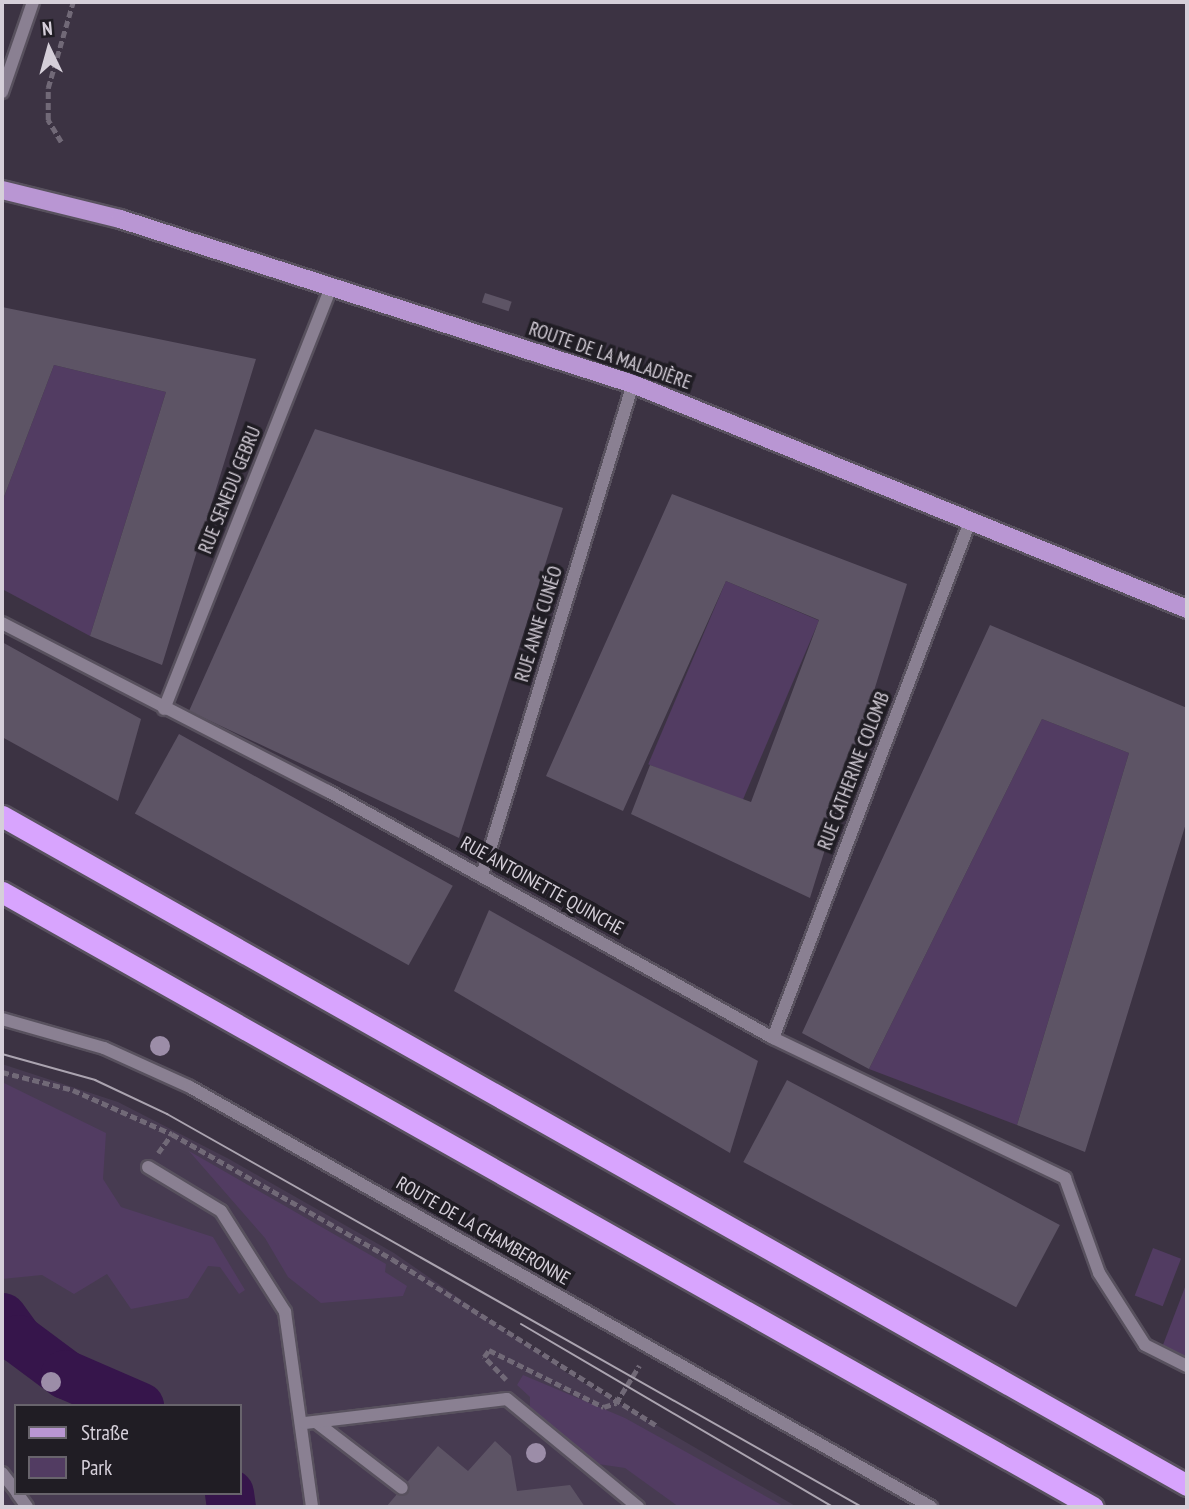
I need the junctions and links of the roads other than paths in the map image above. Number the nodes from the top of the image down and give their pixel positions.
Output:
1 (33, 2) edge
2 (2, 92) edge
3 (2, 190) edge
4 (332, 285) junction
5 (633, 384) junction
6 (971, 519) junction
7 (1187, 609) edge
8 (2, 623) edge
9 (164, 709) junction
10 (2, 816) edge
11 (482, 875) junction
12 (2, 892) edge
13 (2, 1019) edge
14 (774, 1038) junction
15 (148, 1167) dead end
16 (1187, 1366) edge
17 (311, 1422) junction
18 (2, 1474) edge
19 (1185, 1484) edge
20 (402, 1488) dead end
21 (14, 1489) edge
22 (313, 1507) edge
23 (638, 1507) edge
24 (932, 1507) edge
25 (1093, 1507) edge

1 - 2 street
3 - 4 main road, ROUTE DE LA MALADIÈRE
4 - 5 main road, ROUTE DE LA MALADIÈRE
4 - 9 street, RUE SENEDU GEBRU
5 - 6 main road, ROUTE DE LA MALADIÈRE
5 - 11 street, RUE ANNE CUNÉO
6 - 7 main road, ROUTE DE LA MALADIÈRE
6 - 14 street, RUE CATHERINE COLOMB
8 - 9 street, RUE ANTOINETTE QUINCHE
9 - 11 street, RUE ANTOINETTE QUINCHE
10 - 19 highway
11 - 14 street, RUE ANTOINETTE QUINCHE
12 - 25 highway
13 - 24 street, ROUTE DE LA CHAMBERONNE
14 - 16 street, RUE ANTOINETTE QUINCHE
15 - 17 street
17 - 20 street
17 - 22 street
17 - 23 street
18 - 21 street

